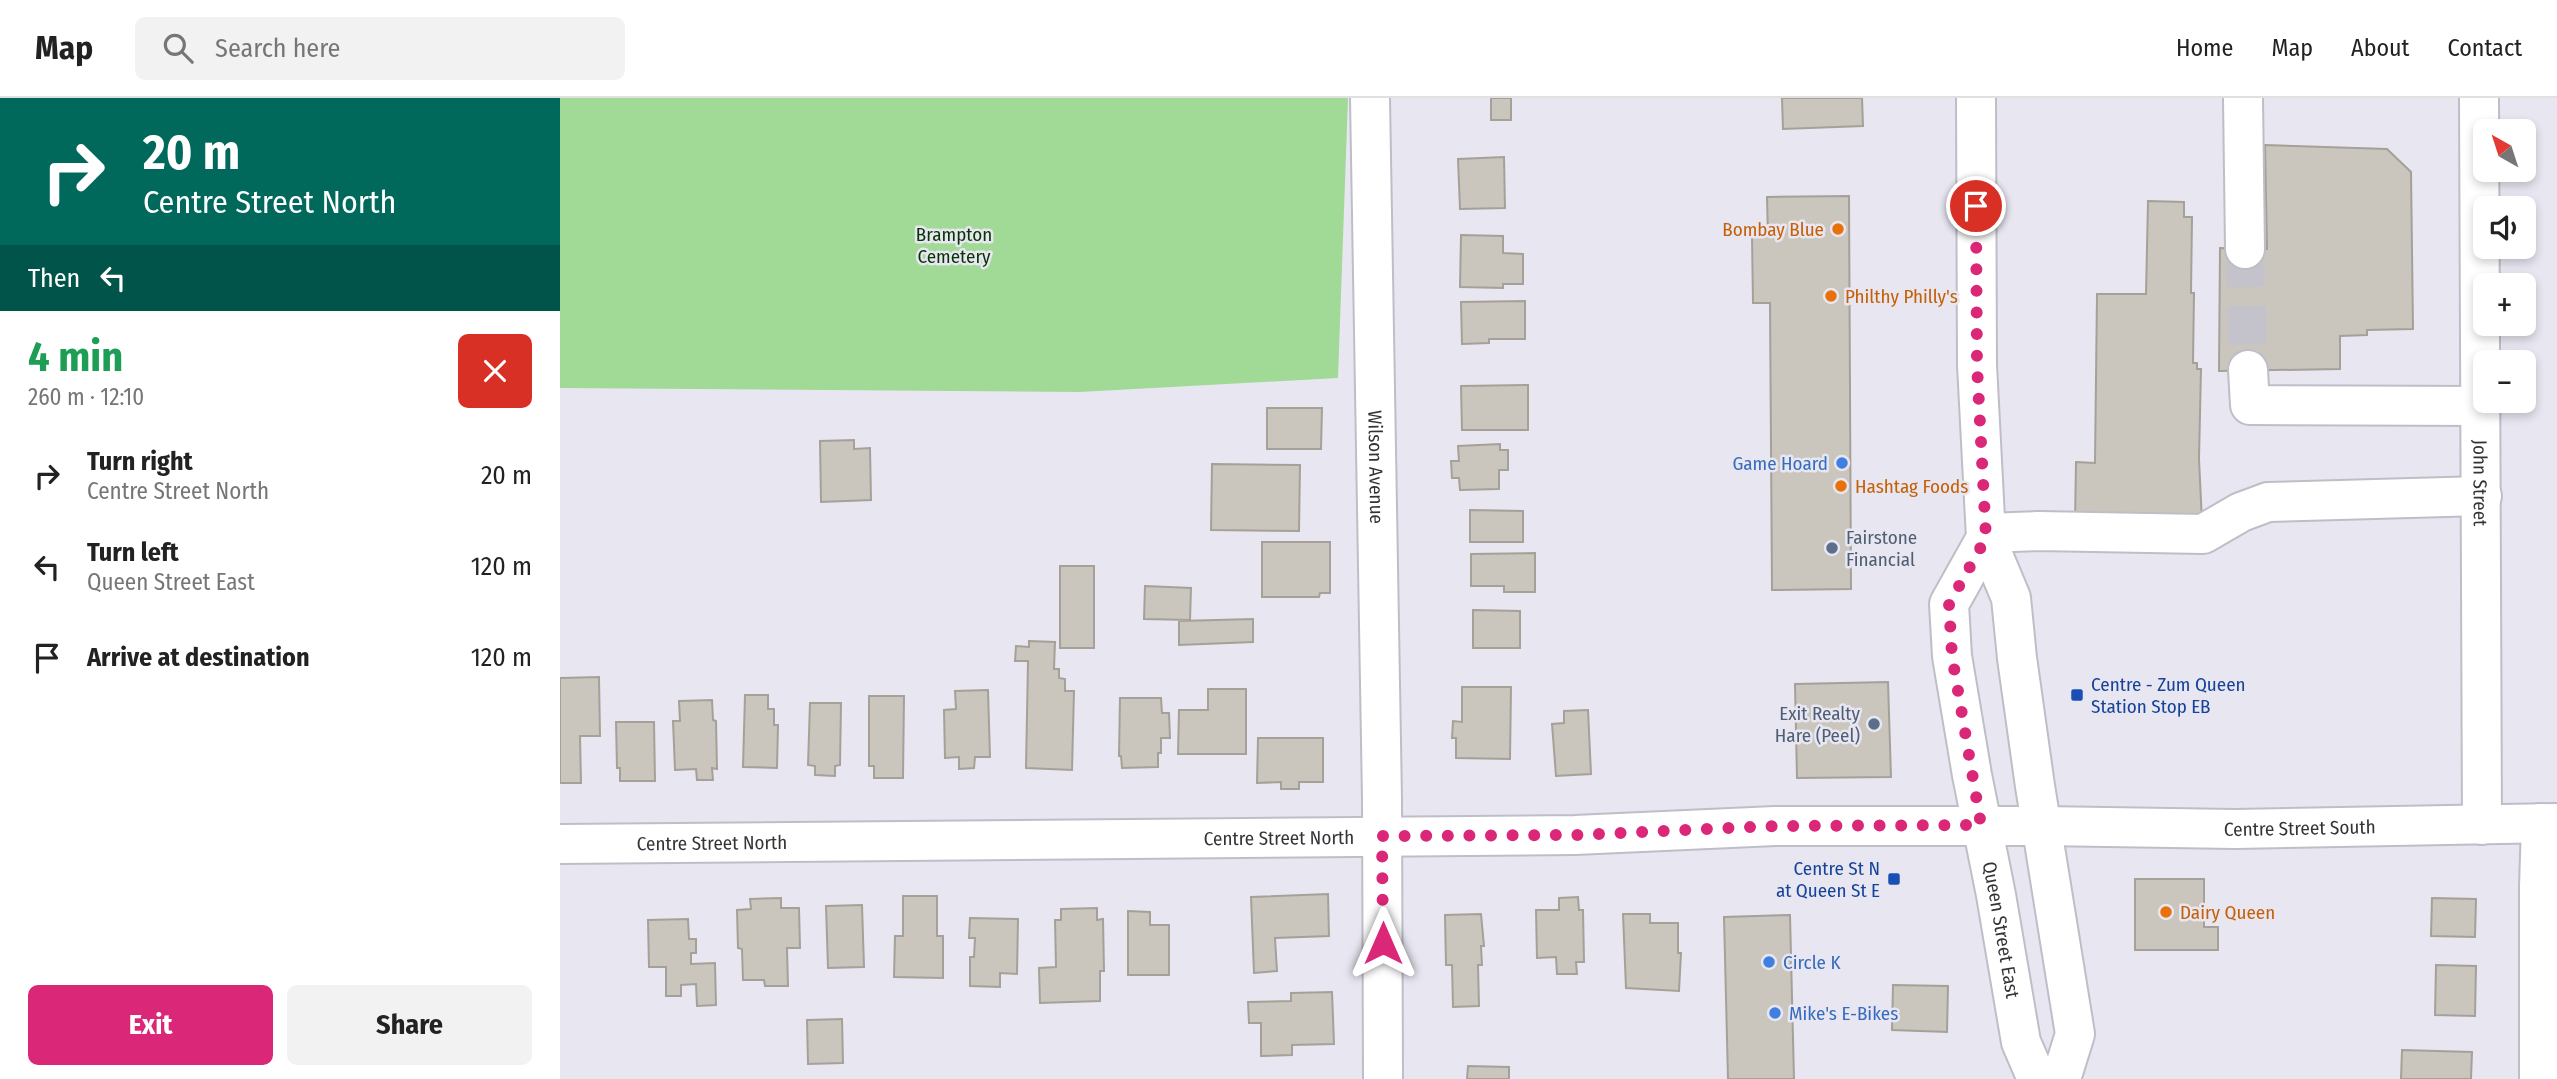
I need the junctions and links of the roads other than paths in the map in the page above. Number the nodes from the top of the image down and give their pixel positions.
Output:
1 (1370, 98) edge
2 (1976, 98) edge
3 (2243, 98) edge
4 (2479, 98) edge
5 (2245, 249) tunnel mouth
6 (2481, 350) edge
7 (2248, 370) tunnel mouth
8 (2473, 407) edge
9 (2481, 413) edge
10 (2482, 496) junction
11 (1986, 535) junction
12 (2549, 823) edge
13 (1981, 825) junction
14 (2042, 825) junction
15 (2482, 825) junction
16 (1382, 836) junction
17 (560, 844) edge
18 (1384, 1079) edge
19 (2037, 1079) edge
20 (2061, 1079) edge
21 (2539, 1079) edge

1 - 16 street, Wilson Avenue
2 - 11 street
3 - 5 street
4 - 6 street, John Street
7 - 8 street
9 - 10 street, John Street
10 - 11 street
10 - 15 street, John Street
11 - 13 street, Queen Street East
11 - 14 street
12 - 15 street, Centre Street South
12 - 21 street
13 - 14 street, Centre Street North
13 - 16 street, Centre Street North
13 - 19 street, Queen Street East
14 - 15 street, Centre Street South
14 - 20 street
16 - 17 street, Centre Street North
16 - 18 street, Wilson Avenue

